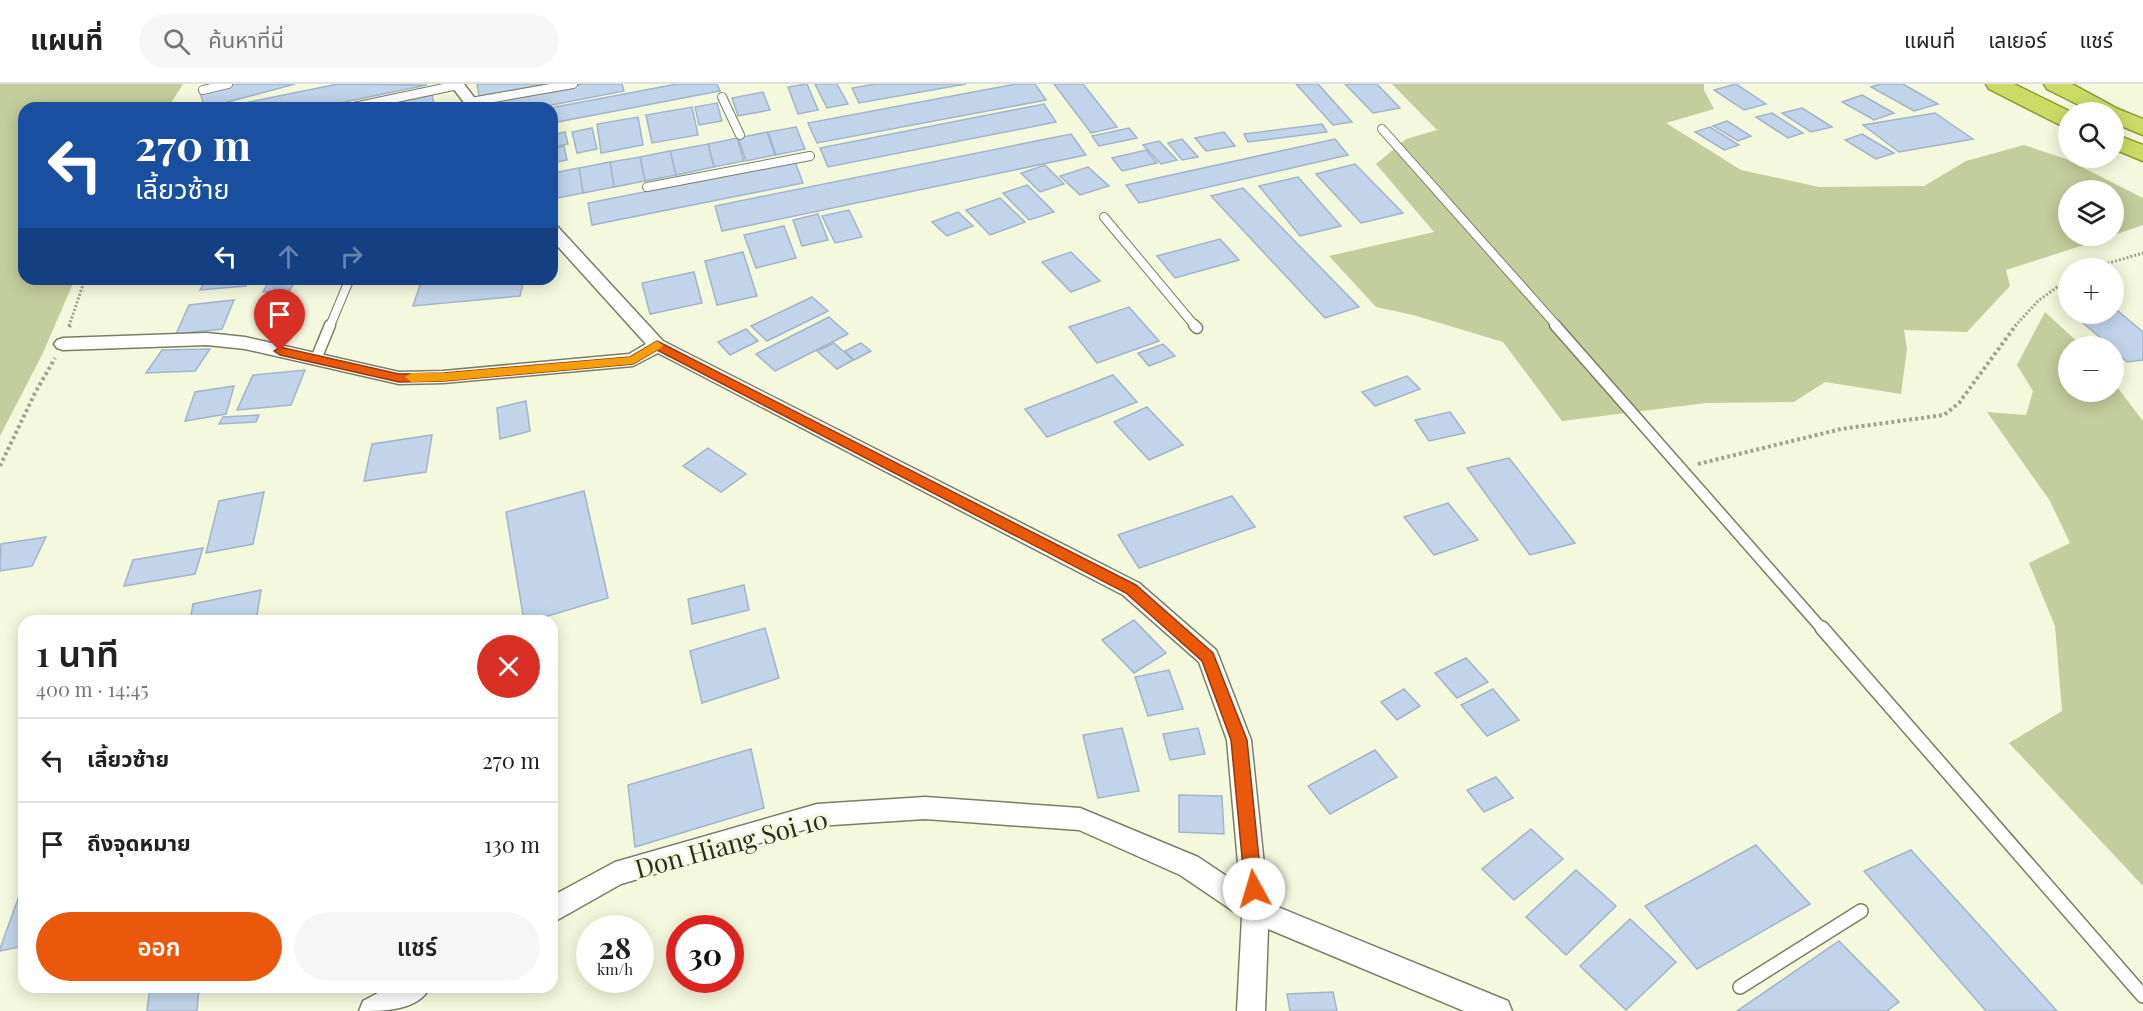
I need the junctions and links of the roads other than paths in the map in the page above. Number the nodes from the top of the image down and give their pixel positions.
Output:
1 (228, 84) edge
2 (573, 84) edge
3 (1997, 84) edge
4 (2055, 84) edge
5 (458, 85) edge
6 (203, 90) dead end
7 (722, 97) dead end
8 (377, 102) edge
9 (471, 102) edge
10 (487, 102) edge
11 (2090, 102) edge
12 (2058, 115) edge
13 (2124, 119) edge
14 (2143, 128) edge
15 (1382, 129) dead end
16 (740, 135) dead end
17 (2124, 145) edge
18 (2143, 154) edge
19 (810, 156) dead end
20 (647, 187) dead end
21 (1104, 217) dead end
22 (558, 237) edge
23 (347, 285) edge
24 (1197, 328) dead end
25 (63, 344) road end
26 (657, 345) junction
27 (316, 359) junction
28 (558, 907) edge
29 (1256, 911) junction
30 (1861, 911) dead end
31 (1740, 987) dead end
32 (405, 993) edge
33 (2143, 996) edge
34 (373, 1011) edge
35 (1251, 1011) edge
36 (1498, 1011) edge

1 - 6 lane
2 - 10 lane
3 - 12 highway
4 - 11 highway
5 - 8 lane
5 - 9 street
7 - 16 lane
13 - 14 highway
15 - 33 lane
17 - 18 highway
19 - 20 lane
21 - 24 lane
22 - 26 street
23 - 27 lane
25 - 27 street
26 - 27 street
26 - 29 street
28 - 29 street, Don Hiang Soi 10
29 - 35 street
29 - 36 street, Don Hiang Soi 10
30 - 31 lane
32 - 34 street

